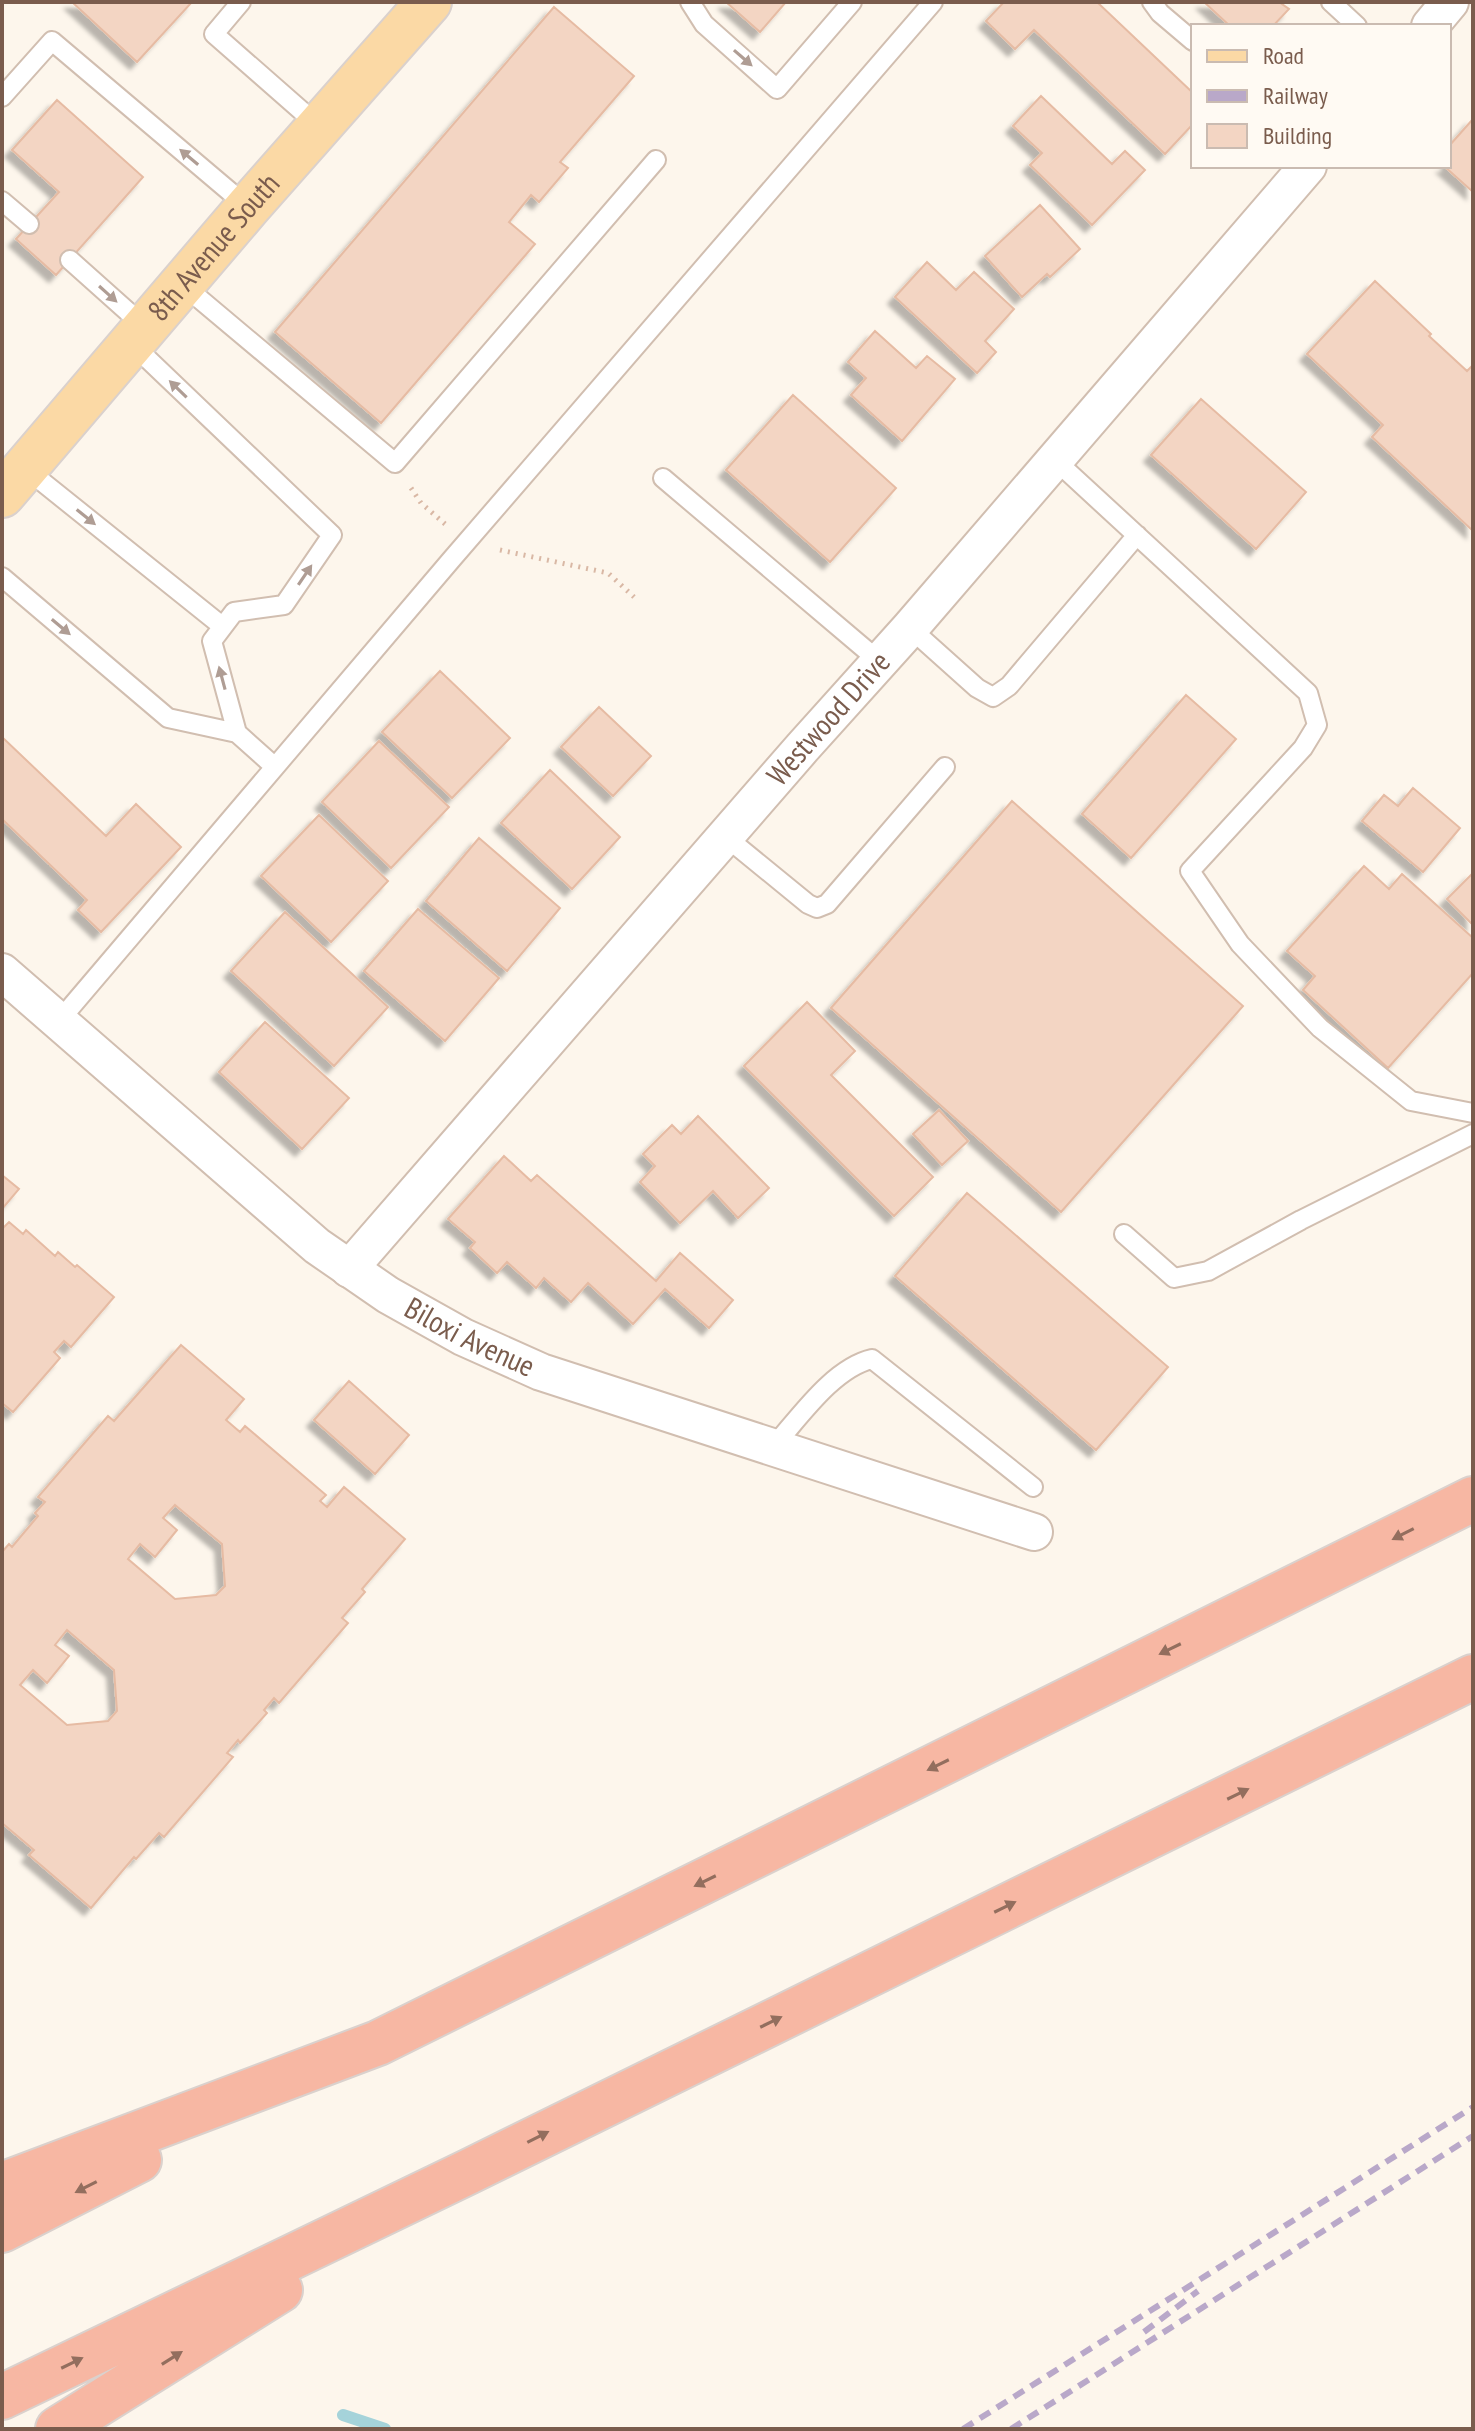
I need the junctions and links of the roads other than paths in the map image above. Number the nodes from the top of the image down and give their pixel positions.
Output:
1 (241, 2) edge
2 (429, 2) edge
3 (690, 2) edge
4 (852, 2) edge
5 (933, 2) edge
6 (1152, 2) edge
7 (1331, 2) edge
8 (1450, 2) edge
9 (1355, 24) edge
10 (1432, 24) edge
11 (1191, 39) edge
12 (2, 97) edge
13 (320, 127) junction
14 (656, 160) dead end
15 (1306, 168) edge
16 (2, 201) edge
17 (248, 207) junction
18 (29, 224) dead end
19 (70, 260) dead end
20 (183, 285) junction
21 (139, 336) junction
22 (1054, 459) junction
23 (663, 478) dead end
24 (14, 482) edge
25 (1137, 535) junction
26 (2, 577) edge
27 (222, 626) junction
28 (910, 628) junction
29 (879, 661) junction
30 (237, 733) junction
31 (275, 767) junction
32 (945, 767) dead end
33 (726, 837) junction
34 (2, 972) edge
35 (59, 1021) junction
36 (1473, 1113) edge
37 (1473, 1134) edge
38 (1124, 1234) dead end
39 (349, 1269) junction
40 (773, 1447) junction
41 (1033, 1487) dead end
42 (1473, 1499) edge
43 (1034, 1532) dead end
44 (1473, 1677) edge
45 (329, 2062) junction
46 (468, 2172) junction
47 (2, 2185) edge
48 (2, 2230) edge
49 (2, 2397) edge
50 (58, 2429) edge

1 - 13 lane
2 - 13 main road, 8th Avenue South
3 -> 4 lane
5 - 31 lane
6 - 11 lane
7 - 9 lane
8 - 10 street
17 -> 12 lane
13 - 17 main road, 8th Avenue South
14 - 20 lane
15 - 22 street, Westwood Drive
16 - 18 lane
17 - 20 main road, 8th Avenue South
19 -> 21 lane
20 - 21 main road, 8th Avenue South
21 - 24 main road, 8th Avenue South
27 -> 21 lane
22 - 25 lane
22 - 28 street, Westwood Drive
23 - 29 lane
24 -> 27 lane
25 - 28 lane
25 - 36 lane
26 -> 30 lane
30 -> 27 lane
28 - 29 street, Westwood Drive
29 - 33 street, Westwood Drive
30 - 31 lane
31 - 35 lane
32 - 33 lane
33 - 39 street, Westwood Drive
34 - 35 street, Biloxi Avenue
35 - 39 street, Biloxi Avenue
37 - 38 lane
39 - 40 street, Biloxi Avenue
40 - 41 lane
40 - 43 street, Biloxi Avenue
42 -> 45 highway
46 -> 44 highway
45 - 47 highway
45 -> 48 highway
49 -> 46 highway
50 -> 46 highway

